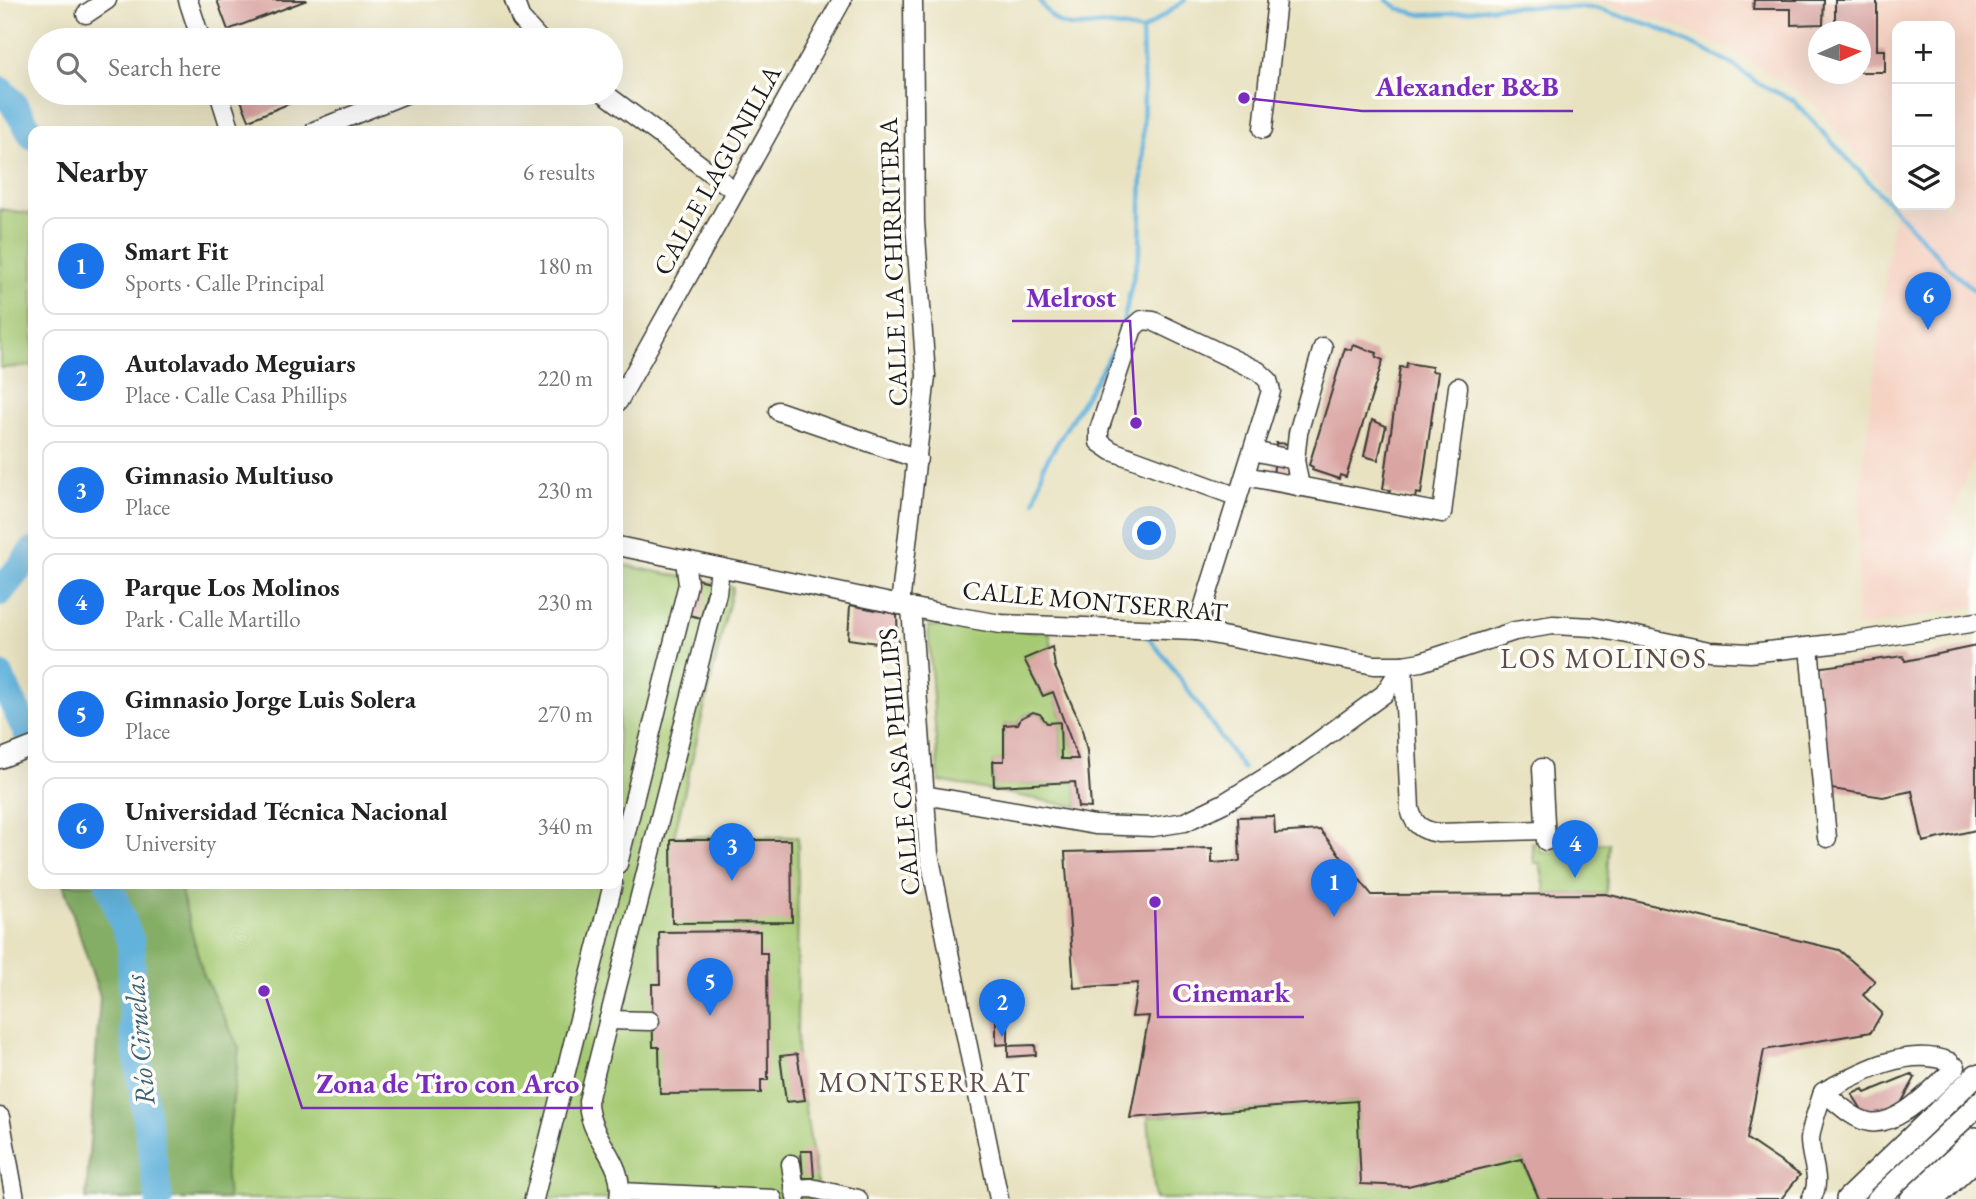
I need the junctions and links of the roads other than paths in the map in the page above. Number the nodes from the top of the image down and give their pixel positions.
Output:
1 (107, 0) edge
2 (188, 0) edge
3 (514, 0) edge
4 (842, 0) edge
5 (914, 0) edge
6 (1277, 0) edge
7 (86, 14) dead end
8 (197, 28) edge
9 (526, 28) edge
10 (223, 105) edge
11 (378, 105) edge
12 (620, 105) edge
13 (229, 126) edge
14 (326, 126) edge
15 (1263, 129) dead end
16 (735, 191) junction
17 (1323, 347) dead end
18 (1458, 387) dead end
19 (623, 393) edge
20 (778, 411) dead end
21 (1253, 451) junction
22 (918, 459) junction
23 (1295, 460) junction
24 (1245, 476) junction
25 (1300, 486) junction
26 (1238, 497) junction
27 (623, 547) edge
28 (685, 560) junction
29 (720, 568) junction
30 (905, 606) junction
31 (1976, 622) edge
32 (1196, 631) junction
33 (1809, 648) junction
34 (1403, 665) junction
35 (26, 749) edge
36 (0, 759) edge
37 (1542, 768) dead end
38 (924, 795) junction
39 (1827, 838) dead end
40 (623, 844) edge
41 (612, 889) edge
42 (608, 1020) junction
43 (650, 1021) dead end
44 (1976, 1075) edge
45 (1823, 1092) junction
46 (1976, 1107) edge
47 (0, 1117) edge
48 (1976, 1138) edge
49 (1976, 1159) edge
50 (790, 1164) dead end
51 (1876, 1172) junction
52 (796, 1194) edge
53 (619, 1195) edge
54 (15, 1199) edge
55 (534, 1199) edge
56 (773, 1199) edge
57 (858, 1199) edge
58 (999, 1199) edge
59 (1811, 1199) edge
60 (1847, 1199) edge
61 (1878, 1199) edge
62 (1911, 1199) edge
63 (1934, 1199) edge

1 - 7 street
2 - 8 street
3 - 9 street
4 - 16 street, CALLE LAGUNILLA
5 - 22 street, CALLE LA CHIRRITERA
6 - 15 street
10 - 13 street
11 - 14 street
12 - 16 street
16 - 19 street, CALLE LAGUNILLA
17 - 23 street
18 - 25 street
20 - 22 street
21 - 23 street
21 - 24 street
21 - 26 street
22 - 30 street, CALLE LA CHIRRITERA
23 - 25 street
24 - 25 street
24 - 26 street
26 - 32 street
27 - 28 street, CALLE MONTSERRAT
28 - 29 street, CALLE MONTSERRAT
28 - 40 street
29 - 30 street, CALLE MONTSERRAT
29 - 42 street
30 - 32 street, CALLE MONTSERRAT
30 - 38 street, CALLE CASA PHILLIPS
31 - 33 street, CALLE MONTSERRAT
32 - 34 street, CALLE MONTSERRAT
33 - 34 street, CALLE MONTSERRAT
33 - 39 street
34 - 37 street
34 - 38 street
35 - 36 street
38 - 58 street, CALLE CASA PHILLIPS
41 - 55 street
42 - 43 street
42 - 53 street
44 - 51 main road
45 - 45 street
45 - 59 street
46 - 61 main road, bridge
47 - 54 street
48 - 62 main road
49 - 63 main road
50 - 52 street
51 - 60 main road
51 - 62 main road
52 - 57 street
53 - 56 street

